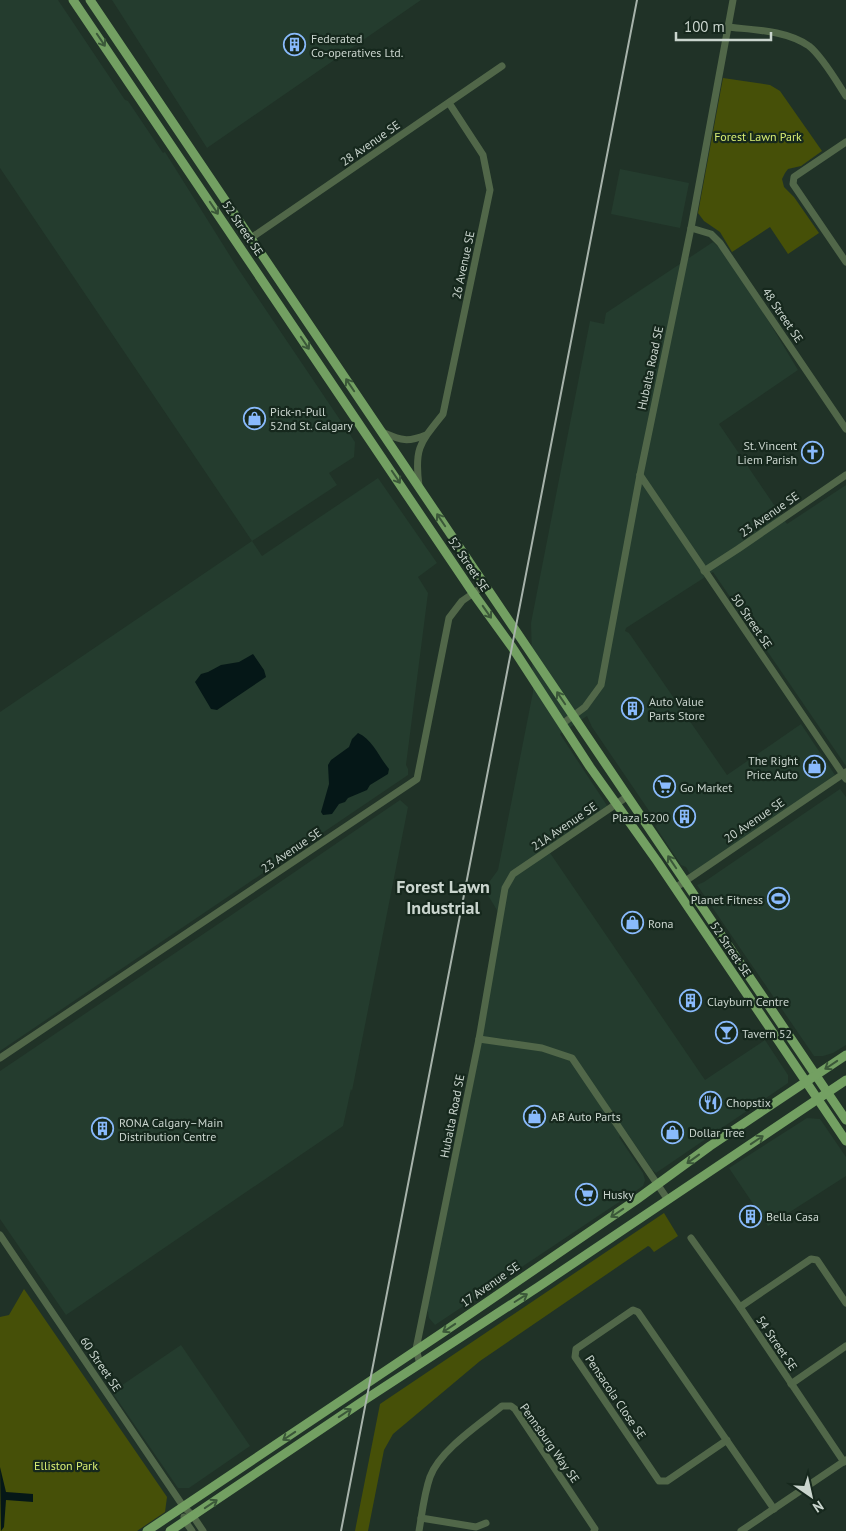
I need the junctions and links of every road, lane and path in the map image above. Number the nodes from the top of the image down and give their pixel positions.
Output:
1 (73, 0) edge
2 (90, 0) edge
3 (733, 0) edge
4 (727, 27) junction
5 (502, 66) dead end
6 (846, 96) edge
7 (449, 103) junction
8 (846, 142) edge
9 (691, 228) junction
10 (251, 238) junction
11 (846, 262) edge
12 (846, 429) edge
13 (382, 432) junction
14 (426, 436) junction
15 (640, 475) junction
16 (846, 475) edge
17 (419, 487) junction
18 (704, 571) junction
19 (485, 585) junction
20 (473, 593) junction
21 (574, 716) junction
22 (562, 724) junction
23 (845, 775) edge
24 (628, 796) junction
25 (616, 804) junction
26 (513, 874) joint
27 (685, 880) junction
28 (675, 888) junction
29 (479, 1038) junction
30 (846, 1055) edge
31 (0, 1058) edge
32 (817, 1075) junction
33 (846, 1080) edge
34 (806, 1082) junction
35 (828, 1092) junction
36 (817, 1099) junction
37 (846, 1120) edge
38 (846, 1141) edge
39 (657, 1185) junction
40 (668, 1200) junction
41 (0, 1235) edge
42 (691, 1238) dead end
43 (846, 1303) edge
44 (740, 1307) junction
45 (846, 1346) edge
46 (416, 1349) junction
47 (420, 1364) junction
48 (791, 1384) junction
49 (727, 1440) junction
50 (845, 1461) edge
51 (183, 1506) junction
52 (774, 1509) junction
53 (421, 1518) junction
54 (189, 1519) junction
55 (486, 1523) dead end
56 (147, 1531) edge
57 (170, 1531) edge
58 (192, 1531) edge
59 (203, 1531) edge
60 (419, 1531) edge
61 (594, 1531) edge
62 (741, 1531) edge

1 -> 20 main road, 52 Street SE
2 - 10 main road, 52 Street SE
3 - 4 street, Hubalta Road SE
4 - 6 street
4 - 9 street, Hubalta Road SE
5 - 7 street, 28 Avenue SE
7 - 10 street, 28 Avenue SE
7 - 14 street, 26 Avenue SE
8 - 11 street
9 - 12 street, 48 Street SE
9 - 15 street, Hubalta Road SE
13 -> 10 main road, 52 Street SE
13 - 14 street
13 - 17 main road, 52 Street SE
14 - 17 street, 26 Avenue SE
15 - 18 street, 50 Street SE
15 - 21 street, Hubalta Road SE
16 - 18 street, 23 Avenue SE
19 -> 17 main road, 52 Street SE
18 - 23 street, 50 Street SE
19 - 20 street, 23 Avenue SE
21 -> 19 main road, 52 Street SE
20 -> 22 main road, 52 Street SE
20 - 31 street, 23 Avenue SE
21 - 22 street, Hubalta Road SE
21 - 24 main road, 52 Street SE
22 - 25 main road, 52 Street SE
23 - 27 street, 20 Avenue SE
24 - 25 street, 21A Avenue SE
27 -> 24 main road, 52 Street SE
25 - 26 street, 21A Avenue SE
25 - 28 main road, 52 Street SE
26 - 29 street, Hubalta Road SE
27 - 28 street, 20 Avenue SE
27 - 32 main road, 52 Street SE
28 - 34 main road, 52 Street SE
29 - 39 street
29 - 46 street, Hubalta Road SE
30 -> 32 main road, 17 Avenue SE
32 - 34 main road, 17 Avenue SE
32 - 35 main road, 52 Street SE
33 - 35 main road
34 - 36 main road, 52 Street SE
34 -> 39 main road, 17 Avenue SE
35 - 36 main road
35 - 37 main road, 52 Street SE
36 - 38 main road, 52 Street SE
40 -> 36 main road
39 - 40 street
39 -> 46 main road, 17 Avenue SE
47 -> 40 main road
41 - 51 street, 60 Street SE
42 - 44 street, 54 Street SE
43 - 44 street
44 - 48 street, 54 Street SE
45 - 48 street
46 - 47 street, Hubalta Road SE
46 -> 51 main road, 17 Avenue SE
54 -> 47 main road
48 - 50 street, 54 Street SE
49 - 49 street, Pensacola Close SE
49 - 52 street, Pensacola Close SE
50 - 52 street
51 - 54 street, 60 Street SE
51 - 56 main road, 17 Avenue SE
52 - 62 street
53 - 55 street
53 - 60 street, Pennsburg Way SE
53 - 61 street, Pennsburg Way SE
54 - 57 main road
54 - 58 street, 60 Street SE
54 - 59 street, 60 Street SE

